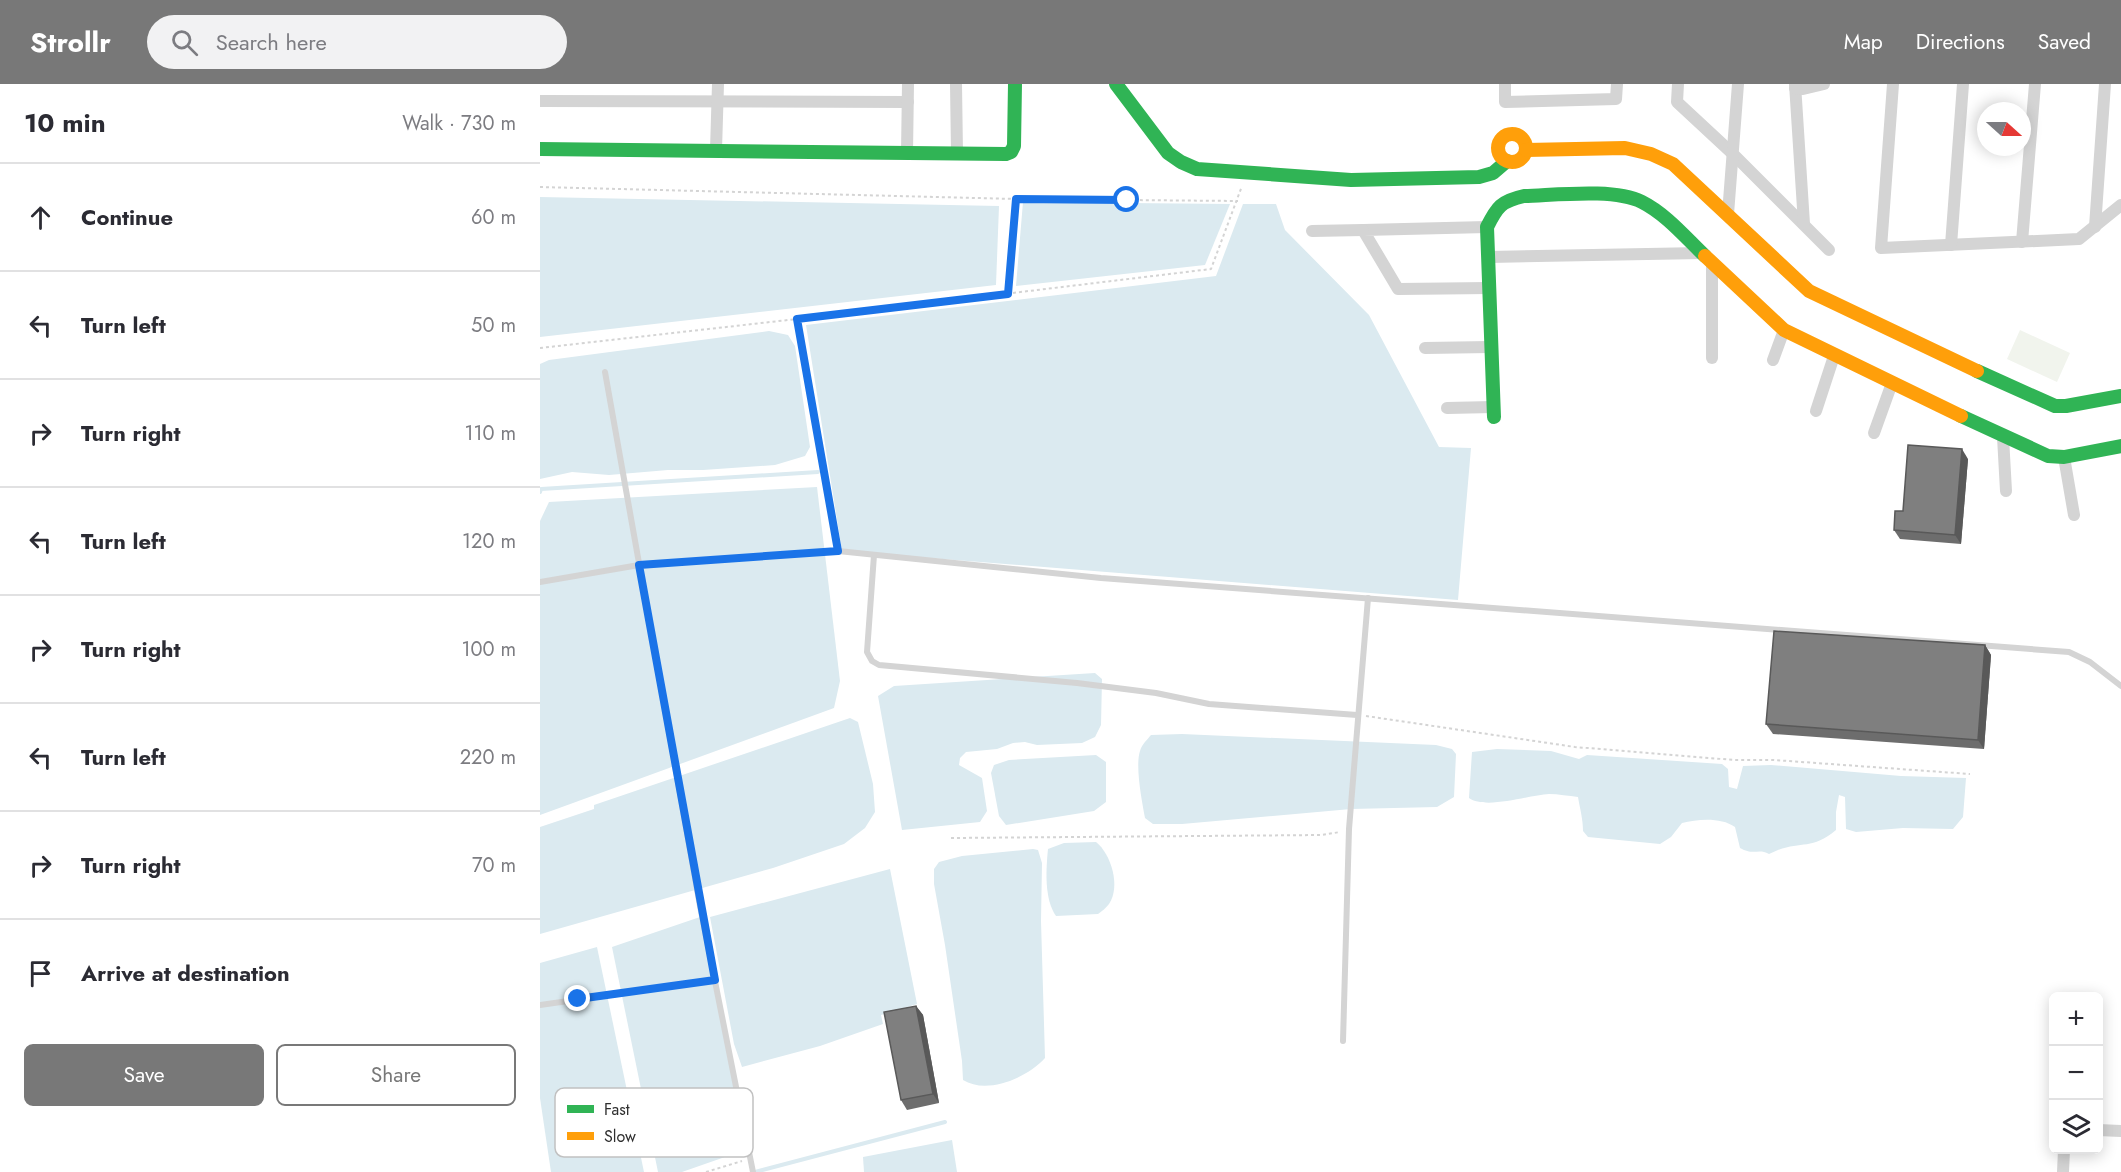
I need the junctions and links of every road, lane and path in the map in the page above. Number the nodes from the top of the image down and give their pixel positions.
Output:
1 (718, 84) edge
2 (908, 84) edge
3 (956, 84) edge
4 (1015, 84) edge
5 (1116, 84) edge
6 (1505, 84) edge
7 (1617, 84) edge
8 (1678, 84) edge
9 (1738, 84) edge
10 (1824, 84) edge
11 (1893, 84) edge
12 (1963, 84) edge
13 (2034, 84) edge
14 (2105, 84) edge
15 (1795, 86) edge
16 (540, 101) edge
17 (908, 102) junction
18 (718, 103) junction
19 (540, 149) edge
20 (716, 150) junction
21 (1526, 150) junction
22 (908, 153) junction
23 (957, 153) junction
24 (1733, 153) junction
25 (1507, 161) junction
26 (1246, 173) junction
27 (540, 187) edge
28 (1016, 199) junction
29 (1238, 201) junction
30 (2121, 205) edge
31 (1728, 214) junction
32 (1804, 224) junction
33 (1487, 227) junction
34 (2095, 227) junction
35 (1363, 230) junction
36 (1312, 231) dead end
37 (2022, 242) junction
38 (1951, 245) junction
39 (1829, 250) dead end
40 (1702, 253) junction
41 (1489, 257) junction
42 (1712, 264) junction
43 (1489, 288) junction
44 (1008, 294) junction
45 (797, 319) junction
46 (1784, 330) junction
47 (1490, 346) junction
48 (540, 348) edge
49 (1425, 348) dead end
50 (1834, 356) junction
51 (1712, 358) dead end
52 (1773, 360) dead end
53 (604, 372) dead end
54 (1892, 383) junction
55 (2121, 396) edge
56 (1447, 408) dead end
57 (1816, 411) dead end
58 (1494, 412) joint
59 (1874, 433) dead end
60 (2003, 437) junction
61 (2121, 446) edge
62 (2064, 457) junction
63 (2006, 491) dead end
64 (2074, 515) dead end
65 (838, 551) junction
66 (874, 555) junction
67 (639, 565) junction
68 (540, 582) edge
69 (1368, 598) junction
70 (2121, 686) edge
71 (1357, 715) junction
72 (1970, 774) dead end
73 (1348, 829) junction
74 (951, 838) dead end
75 (715, 980) junction
76 (540, 1005) edge
77 (1342, 1041) dead end
78 (736, 1088) edge
79 (2103, 1130) edge
80 (2121, 1131) edge
81 (2064, 1154) edge
82 (750, 1158) joint
83 (706, 1172) edge
84 (753, 1172) edge
85 (2063, 1172) edge

1 - 18 street
2 - 17 street
3 - 23 street
4 - 23 street
5 - 26 street
6 - 7 street
8 - 24 street
9 - 24 street
10 - 15 street
11 - 38 street
12 - 38 street
13 - 37 street
14 - 34 street
15 - 32 street
16 - 18 street
17 - 18 street
17 - 22 street
18 - 20 street
19 - 20 street
20 - 22 street
21 - 25 street
21 - 25 street
21 - 31 street
22 - 23 street
24 - 31 street
24 - 32 street
25 - 26 street
26 - 29 path
27 - 28 path
28 - 29 path
28 - 44 path
29 - 44 path
30 - 34 street
31 - 55 street
32 - 39 street
33 - 35 street
33 - 40 street
33 - 41 street
34 - 37 street
35 - 36 street
35 - 43 street
37 - 38 street
40 - 41 street
40 - 42 street
41 - 43 street
42 - 46 street
42 - 51 street
43 - 47 street
44 - 45 path
45 - 48 path
45 - 65 path
46 - 50 street
46 - 52 street
47 - 49 street
47 - 58 street
50 - 54 street
50 - 57 street
53 - 67 lane
54 - 59 street
54 - 60 street
56 - 58 street
60 - 62 street
60 - 63 street
61 - 62 street
62 - 64 street
65 - 66 lane
65 - 67 lane
66 - 69 lane
66 - 71 lane
67 - 68 lane
67 - 75 lane
69 - 70 lane
69 - 71 lane
71 - 72 path
71 - 73 lane
73 - 74 path
73 - 77 lane
75 - 76 lane
75 - 78 lane
79 - 80 street
81 - 85 street
82 - 83 path
82 - 84 lane

